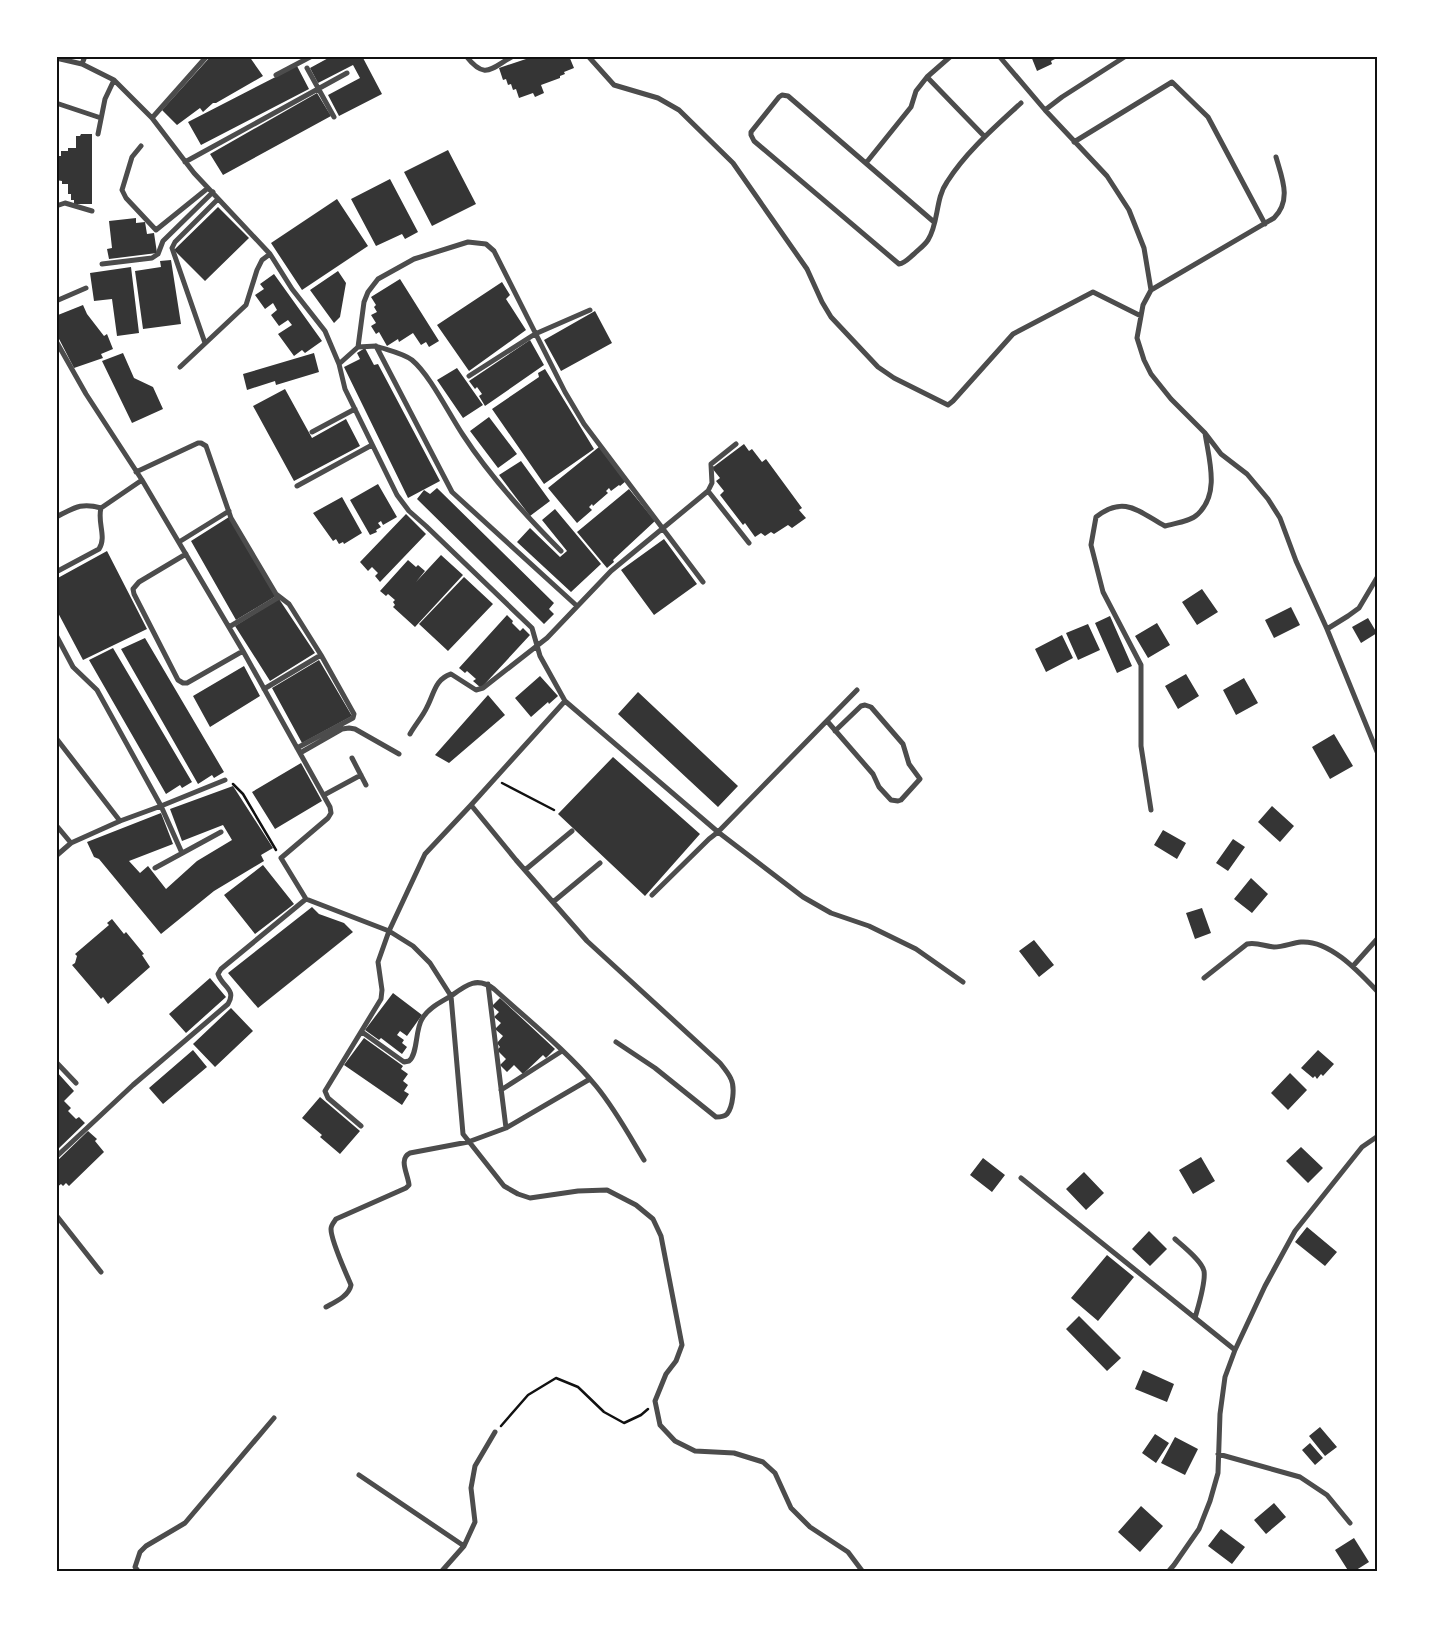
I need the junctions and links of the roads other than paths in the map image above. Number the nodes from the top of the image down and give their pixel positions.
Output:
1 (84, 56) edge
2 (207, 56) edge
3 (312, 56) edge
4 (466, 56) edge
5 (513, 56) edge
6 (588, 56) edge
7 (952, 56) edge
8 (999, 56) edge
9 (1126, 56) edge
10 (56, 58) edge
11 (82, 64) junction
12 (307, 68) dead end
13 (347, 73) dead end
14 (276, 75) dead end
15 (927, 77) junction
16 (114, 80) junction
17 (319, 89) junction
18 (56, 103) edge
19 (1021, 103) dead end
20 (1045, 110) junction
21 (334, 117) dead end
22 (101, 118) junction
23 (152, 118) junction
24 (98, 134) dead end
25 (984, 136) junction
26 (1074, 142) junction
27 (141, 146) dead end
28 (1276, 157) dead end
29 (186, 162) junction
30 (866, 163) junction
31 (211, 190) junction
32 (218, 199) junction
33 (56, 206) edge
34 (92, 211) dead end
35 (934, 222) junction
36 (1265, 224) junction
37 (270, 254) junction
38 (102, 264) dead end
39 (86, 288) dead end
40 (1152, 290) junction
41 (56, 301) edge
42 (590, 310) dead end
43 (1141, 316) junction
44 (535, 334) junction
45 (56, 341) edge
46 (205, 344) junction
47 (376, 346) junction
48 (358, 347) junction
49 (339, 364) junction
50 (180, 367) dead end
51 (469, 376) dead end
52 (355, 409) junction
53 (312, 432) dead end
54 (1205, 433) junction
55 (736, 444) dead end
56 (372, 445) junction
57 (136, 472) junction
58 (142, 480) junction
59 (297, 486) dead end
60 (708, 491) junction
61 (101, 508) junction
62 (229, 511) junction
63 (56, 517) edge
64 (663, 528) junction
65 (179, 542) junction
66 (749, 543) dead end
67 (561, 551) dead end
68 (186, 554) junction
69 (56, 572) edge
70 (1378, 576) edge
71 (703, 582) dead end
72 (279, 597) junction
73 (577, 606) junction
74 (229, 627) junction
75 (1327, 629) junction
76 (56, 635) edge
77 (537, 644) junction
78 (243, 651) junction
79 (321, 655) junction
80 (264, 689) junction
81 (857, 690) dead end
82 (565, 701) junction
83 (826, 722) junction
84 (835, 731) junction
85 (410, 734) dead end
86 (56, 738) edge
87 (299, 751) junction
88 (399, 754) dead end
89 (1378, 754) edge
90 (352, 758) dead end
91 (361, 775) junction
92 (225, 780) road end
93 (366, 785) dead end
94 (324, 795) junction
95 (472, 805) junction
96 (162, 806) junction
97 (1151, 810) dead end
98 (120, 821) junction
99 (56, 825) edge
100 (572, 831) dead end
101 (221, 832) dead end
102 (718, 832) junction
103 (71, 843) junction
104 (182, 853) junction
105 (56, 856) edge
106 (600, 862) dead end
107 (155, 868) dead end
108 (525, 870) junction
109 (652, 895) dead end
110 (306, 898) junction
111 (553, 902) junction
112 (389, 931) junction
113 (1378, 938) edge
114 (1353, 966) junction
115 (1204, 978) dead end
116 (963, 982) dead end
117 (488, 984) junction
118 (1378, 992) edge
119 (451, 996) junction
120 (362, 1032) junction
121 (616, 1042) dead end
122 (562, 1051) junction
123 (56, 1062) edge
124 (590, 1080) junction
125 (76, 1083) dead end
126 (501, 1090) junction
127 (361, 1126) dead end
128 (506, 1128) junction
129 (1378, 1136) edge
130 (468, 1142) junction
131 (56, 1157) edge
132 (644, 1160) dead end
133 (1021, 1178) dead end
134 (56, 1215) edge
135 (1175, 1239) dead end
136 (101, 1272) dead end
137 (326, 1308) dead end
138 (1195, 1318) junction
139 (1235, 1350) junction
140 (274, 1418) dead end
141 (495, 1432) road end
142 (1218, 1454) junction
143 (359, 1475) dead end
144 (1350, 1523) dead end
145 (464, 1546) junction
146 (139, 1572) edge
147 (441, 1572) edge
148 (864, 1572) edge
149 (1168, 1572) edge

1 - 11 street
2 - 23 street
3 - 14 street
4 - 5 street
6 - 43 street
7 - 15 street
8 - 20 street
9 - 20 street
10 - 11 street
11 - 16 street
12 - 17 street
13 - 17 street
15 - 25 street
15 - 30 street
16 - 22 street
16 - 23 street
17 - 21 street
17 - 29 street
18 - 22 street
19 - 25 street
20 - 26 street
22 - 24 street
23 - 29 street
25 - 35 street
26 - 36 street
26 - 40 street
27 - 31 street
28 - 36 street
29 - 31 street
30 - 35 street
30 - 35 street
31 - 32 street
31 - 38 street
32 - 37 street
32 - 46 street
33 - 34 street
36 - 40 street
37 - 46 street
37 - 49 street
39 - 41 street
40 - 43 street
42 - 44 street
43 - 54 street
44 - 48 street
44 - 51 street
44 - 64 street
45 - 57 street
46 - 50 street
47 - 48 street
47 - 67 street
47 - 73 street
48 - 49 street
49 - 52 street
52 - 53 street
52 - 56 street
54 - 75 street
54 - 97 street
55 - 60 street
56 - 59 street
56 - 77 street
57 - 58 street
57 - 62 street
58 - 61 street
58 - 65 street
60 - 64 street
60 - 66 street
61 - 63 street
61 - 69 street
62 - 65 street
62 - 72 street
64 - 71 street
64 - 73 street
65 - 68 street
68 - 74 street
68 - 78 street
70 - 75 street
72 - 74 street
72 - 79 street
73 - 77 street
74 - 78 street
75 - 89 street
76 - 96 street
77 - 82 street
77 - 85 street
78 - 80 street
79 - 80 street
79 - 87 street
80 - 87 street
81 - 83 street
82 - 95 street
82 - 102 street
83 - 84 street
83 - 102 street
84 - 84 street
86 - 98 street
87 - 88 street
87 - 94 street
90 - 91 street
91 - 93 street
91 - 94 street
92 - 96 street
94 - 110 street
95 - 108 street
95 - 112 street
96 - 98 street
96 - 104 street
98 - 103 street
99 - 103 street
100 - 108 street
101 - 104 street
102 - 109 street
102 - 116 street
103 - 105 street
104 - 107 street
106 - 111 street
108 - 111 street
110 - 112 street
110 - 131 street
111 - 121 street
112 - 119 street
112 - 120 street
113 - 114 street
114 - 115 street
114 - 118 street
117 - 119 street
117 - 122 street
117 - 126 street
119 - 120 street
119 - 130 street
120 - 127 street
122 - 124 street
122 - 126 street
123 - 125 street
124 - 128 street
124 - 132 street
126 - 128 street
128 - 130 street
129 - 139 street
130 - 137 street
130 - 148 street
133 - 138 street
134 - 136 street
135 - 138 street
138 - 139 street
139 - 142 street
140 - 146 street
141 - 145 street
142 - 144 street
142 - 149 street
143 - 145 street
145 - 147 street

